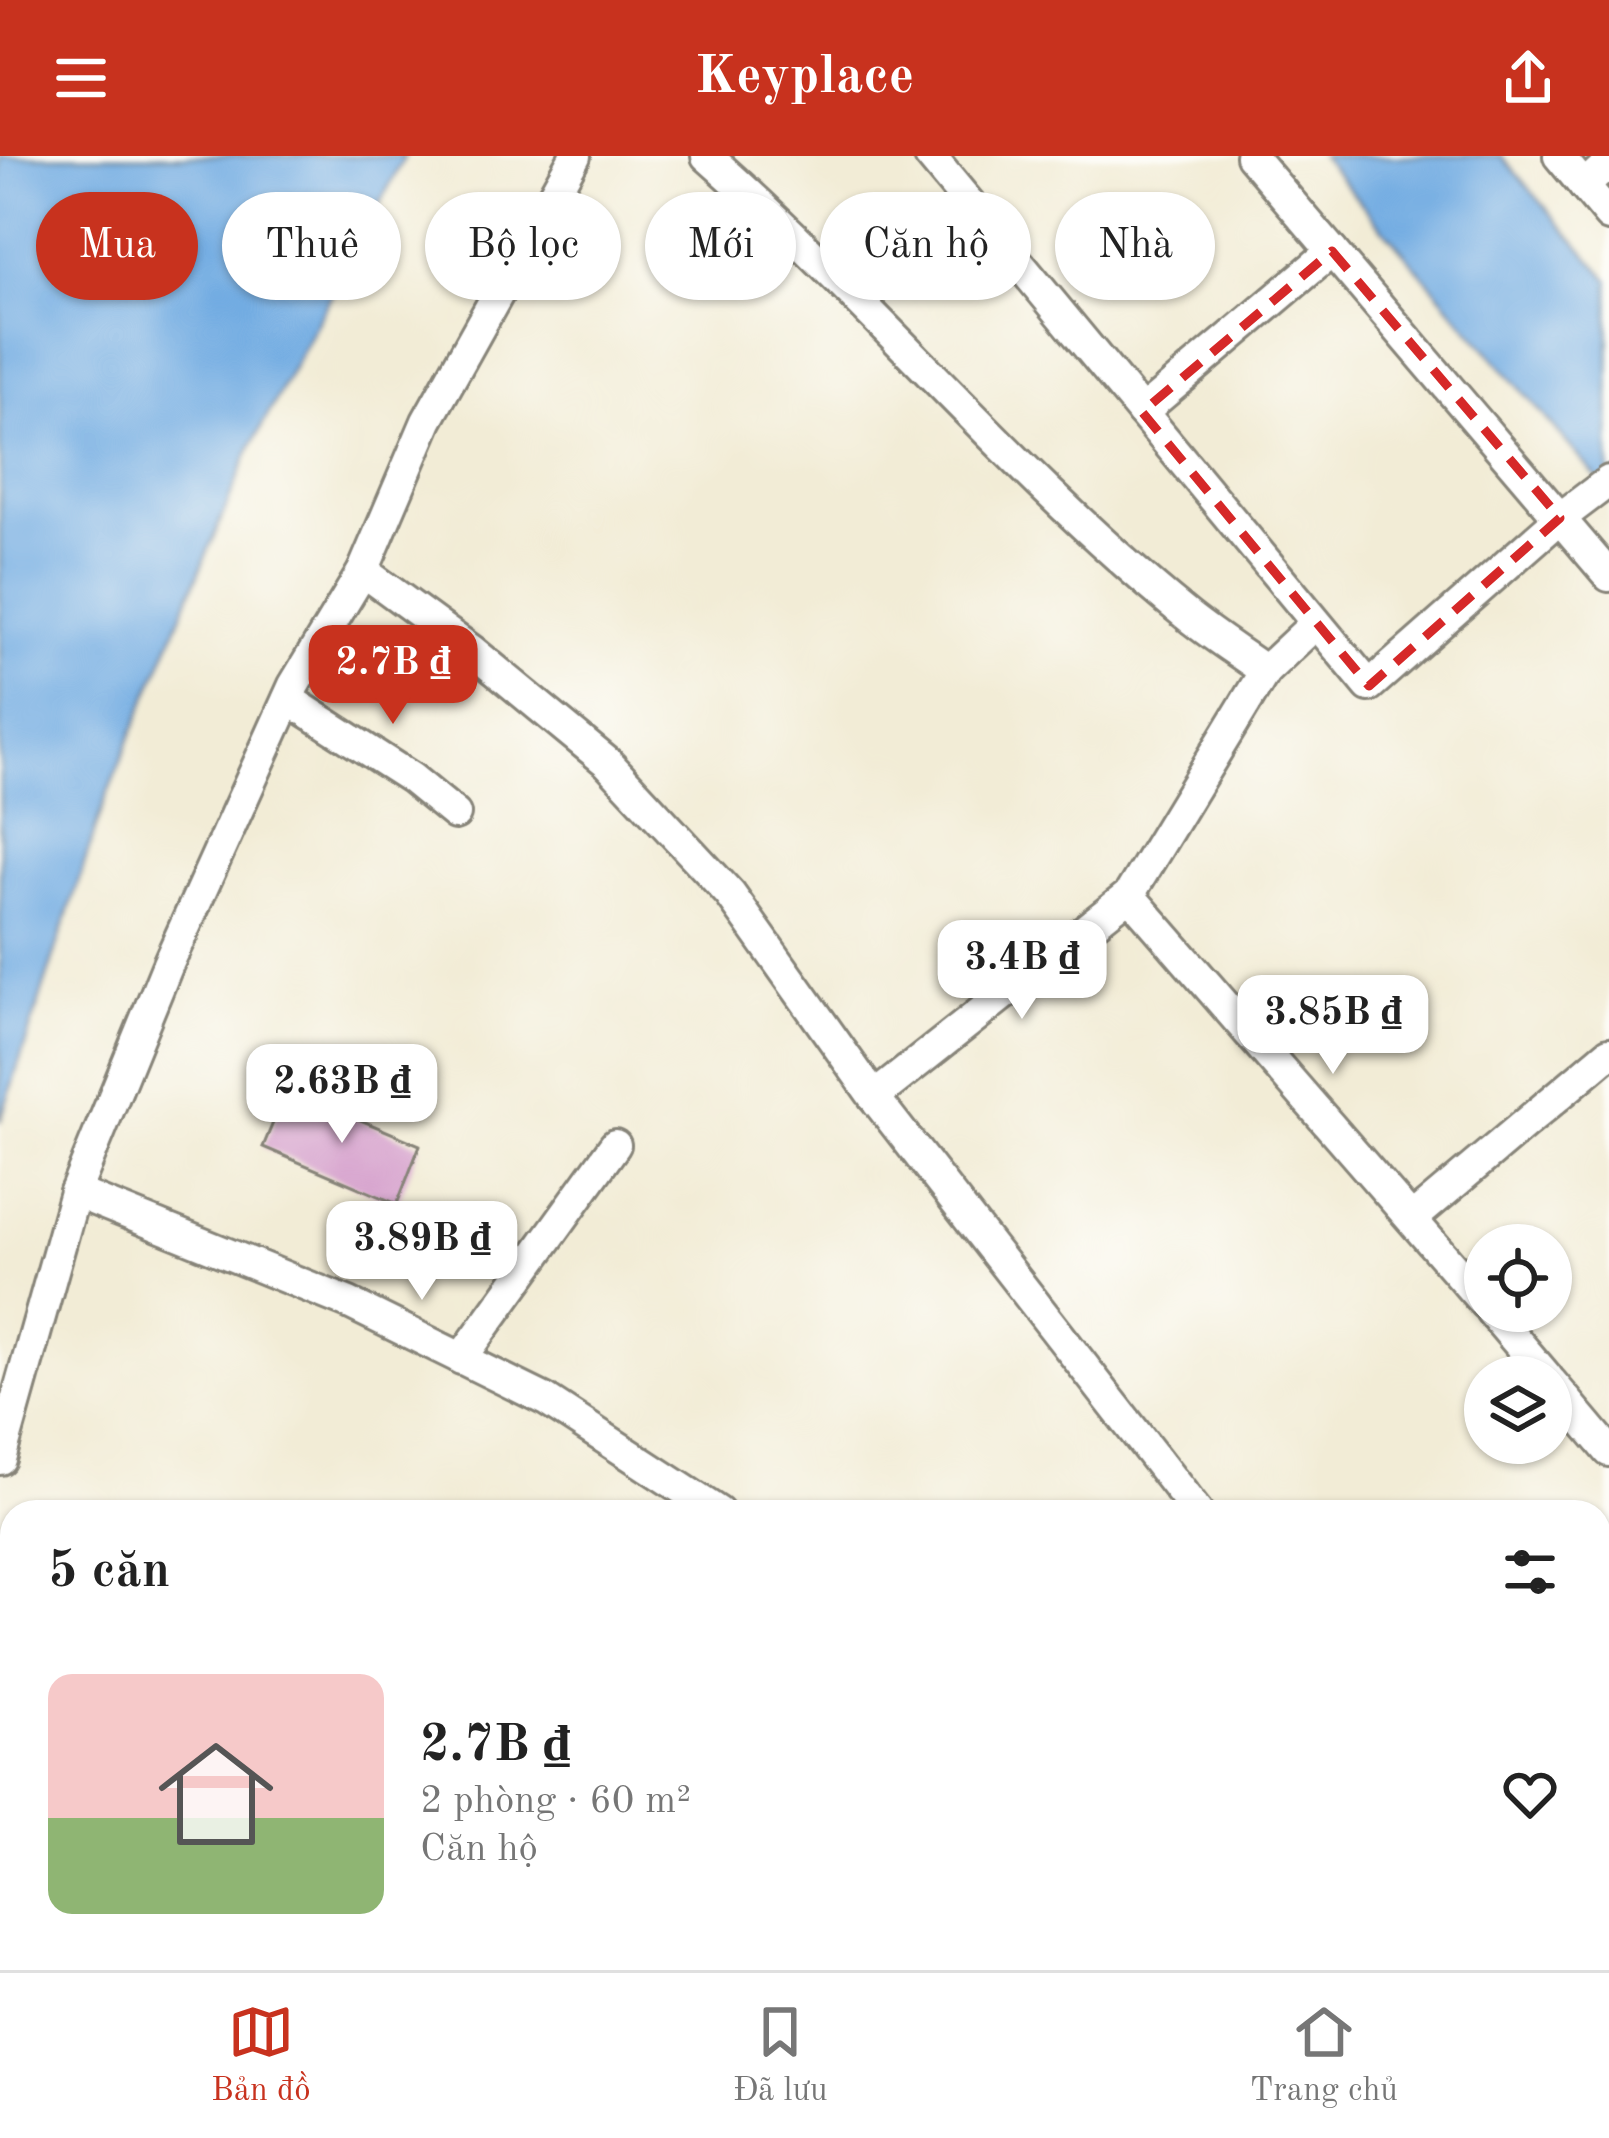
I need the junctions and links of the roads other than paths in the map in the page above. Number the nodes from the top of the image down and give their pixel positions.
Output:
1 (575, 156) edge
2 (707, 156) edge
3 (930, 156) edge
4 (1251, 156) edge
5 (1559, 156) edge
6 (1609, 164) edge
7 (1584, 186) junction
8 (1609, 216) edge
9 (1332, 251) junction
10 (1142, 412) junction
11 (1601, 488) edge
12 (1560, 518) junction
13 (363, 571) junction
14 (1609, 576) edge
15 (1316, 622) junction
16 (1264, 671) junction
17 (288, 699) junction
18 (455, 814) dead end
19 (1129, 895) junction
20 (1609, 1053) edge
21 (874, 1097) junction
22 (615, 1145) dead end
23 (75, 1192) junction
24 (1413, 1218) junction
25 (1464, 1279) edge
26 (1509, 1332) edge
27 (1529, 1356) edge
28 (461, 1359) junction
29 (1572, 1407) edge
30 (1609, 1451) edge
31 (0, 1460) edge
32 (700, 1500) edge
33 (1188, 1500) edge
34 (0, 1731) edge
35 (0, 1774) edge

1 - 13 street
2 - 16 street
3 - 10 street
4 - 9 street
5 - 7 street
6 - 7 street
7 - 8 street
9 - 10 street
9 - 12 street
10 - 15 street
11 - 12 street
12 - 14 street
12 - 15 street
13 - 17 street
13 - 21 street
15 - 16 street
16 - 19 street
17 - 18 street
17 - 23 street
19 - 21 street
19 - 24 street
20 - 24 street
21 - 33 street
22 - 28 street
23 - 28 street
23 - 31 street
24 - 25 street
26 - 27 street
28 - 32 street
29 - 30 street
34 - 35 street

